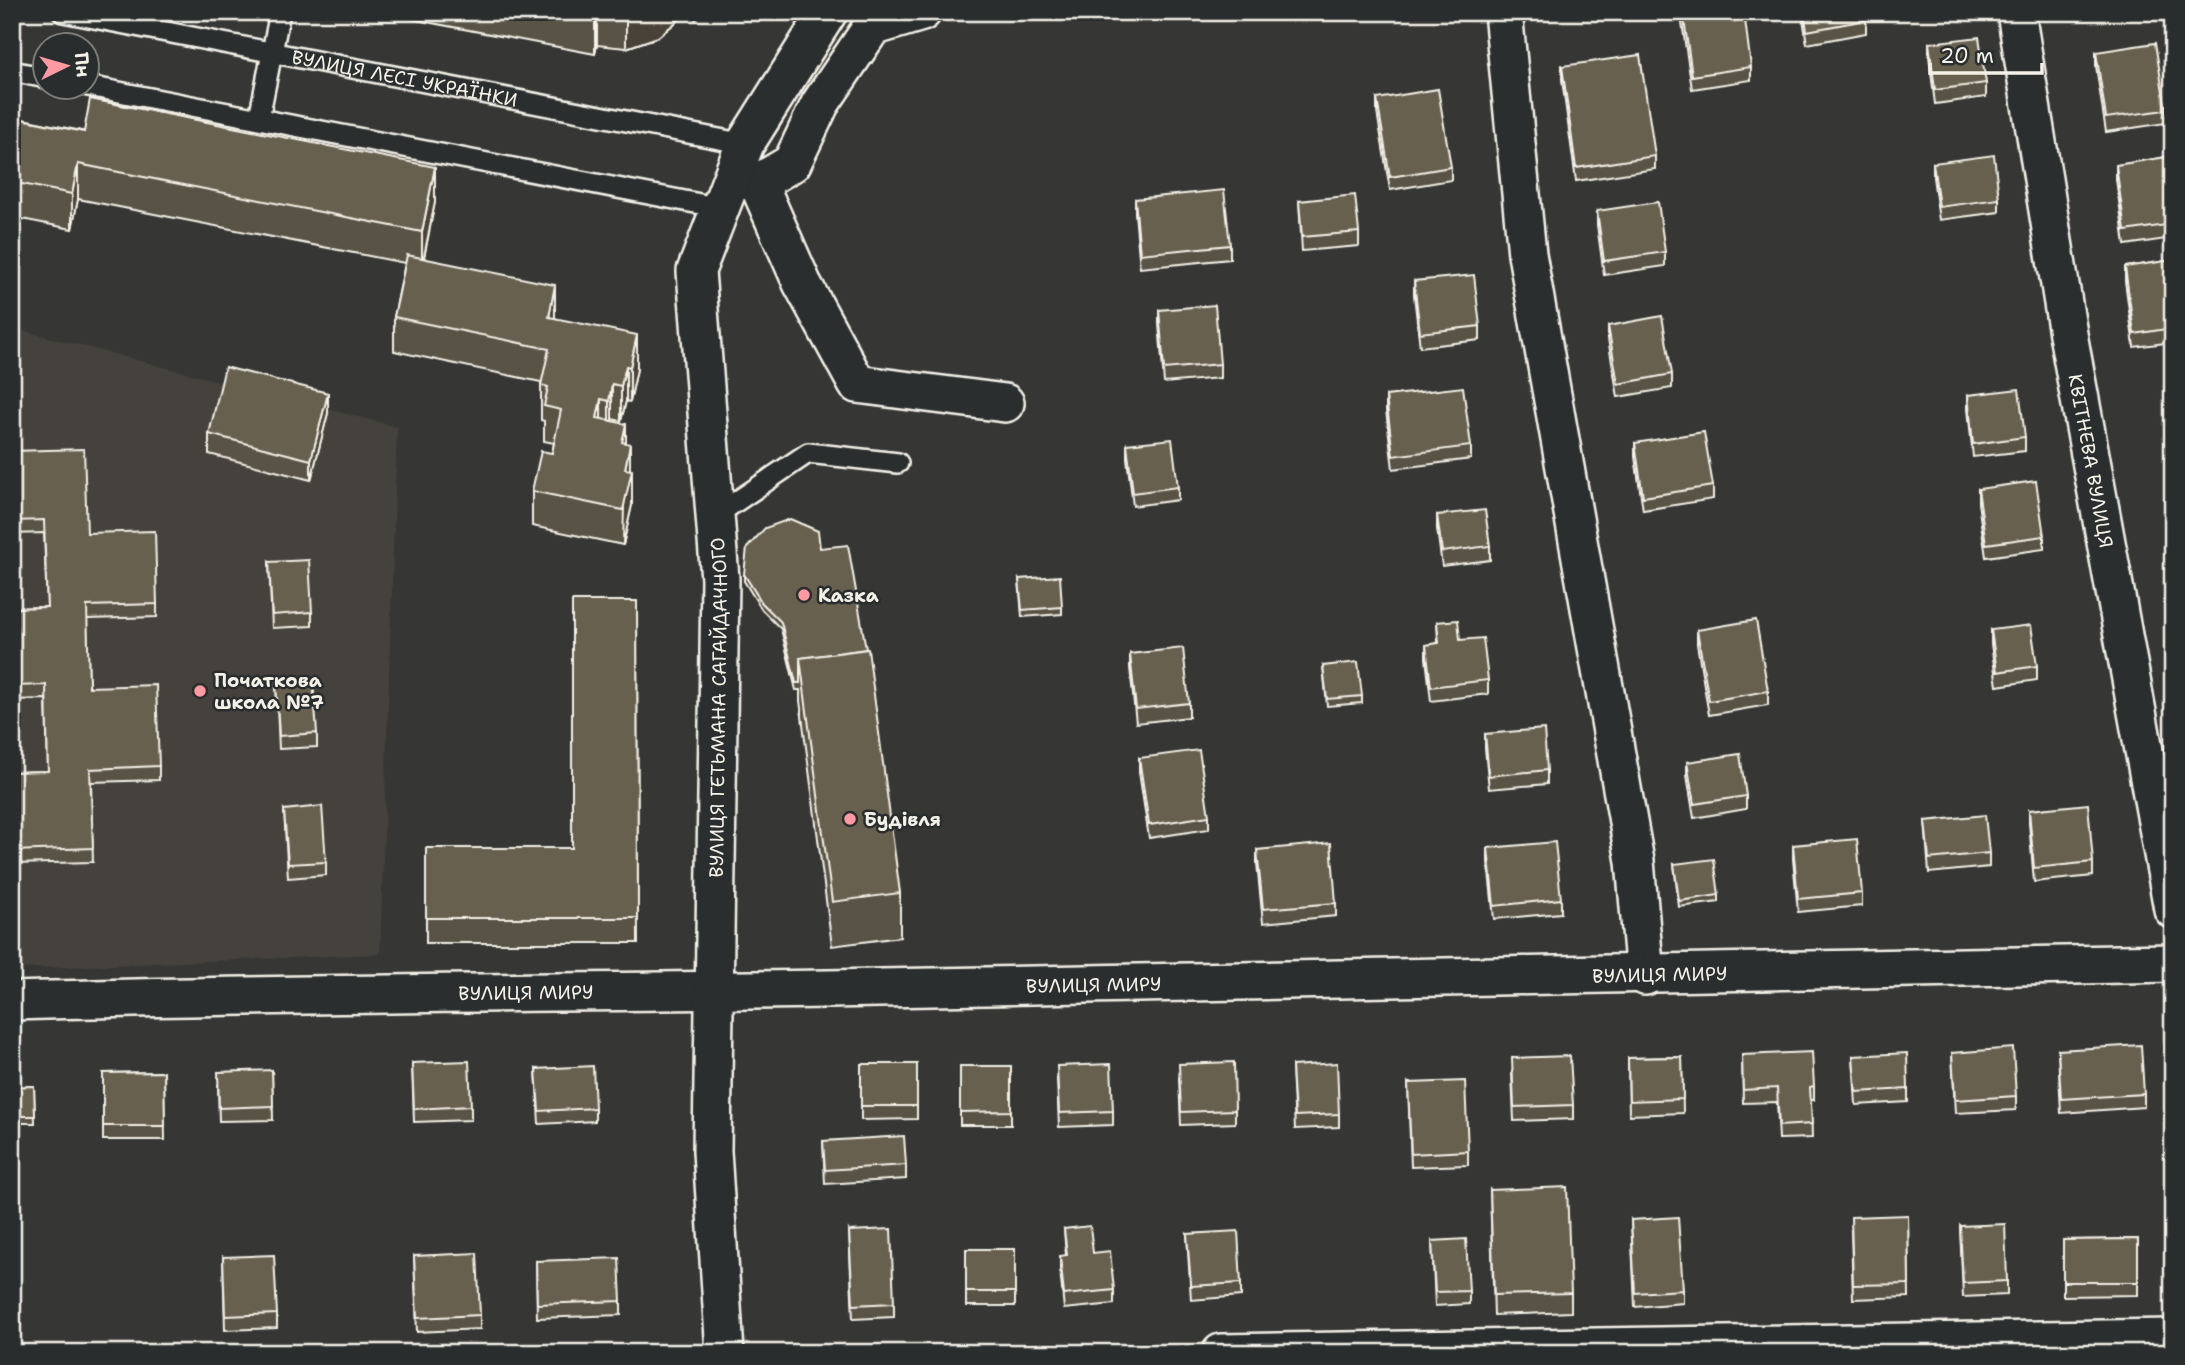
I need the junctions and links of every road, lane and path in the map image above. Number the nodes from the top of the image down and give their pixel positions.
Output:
1 (63, 12) edge
2 (280, 12) edge
3 (828, 12) edge
4 (922, 12) edge
5 (1503, 12) edge
6 (2017, 12) edge
7 (274, 52) junction
8 (12, 71) edge
9 (32, 75) edge
10 (102, 89) edge
11 (259, 118) junction
12 (739, 178) junction
13 (1005, 403) dead end
14 (898, 463) dead end
15 (715, 516) junction
16 (2173, 909) edge
17 (2173, 963) edge
18 (1645, 976) junction
19 (714, 990) junction
20 (12, 1001) edge
21 (2173, 1338) edge
22 (725, 1353) edge
23 (1221, 1353) edge

1 - 7 lane, ВУЛИЦЯ ЛЕСІ УКРАЇНКИ
2 - 7 lane
3 - 12 street, ВУЛИЦЯ ГЕТЬМАНА САГАЙДАЧНОГО
4 - 12 street
5 - 18 street
6 - 16 street, КВІТНЕВА ВУЛИЦЯ
7 - 11 lane
7 - 12 lane, ВУЛИЦЯ ЛЕСІ УКРАЇНКИ
8 - 9 lane
10 - 11 lane
11 - 12 lane
12 - 13 street
12 - 15 street, ВУЛИЦЯ ГЕТЬМАНА САГАЙДАЧНОГО
14 - 15 lane
15 - 19 street, ВУЛИЦЯ ГЕТЬМАНА САГАЙДАЧНОГО
17 - 18 street, ВУЛИЦЯ МИРУ
18 - 19 street, ВУЛИЦЯ МИРУ
19 - 20 street, ВУЛИЦЯ МИРУ
19 - 22 street, ВУЛИЦЯ ГЕТЬМАНА САГАЙДАЧНОГО
21 - 23 street

